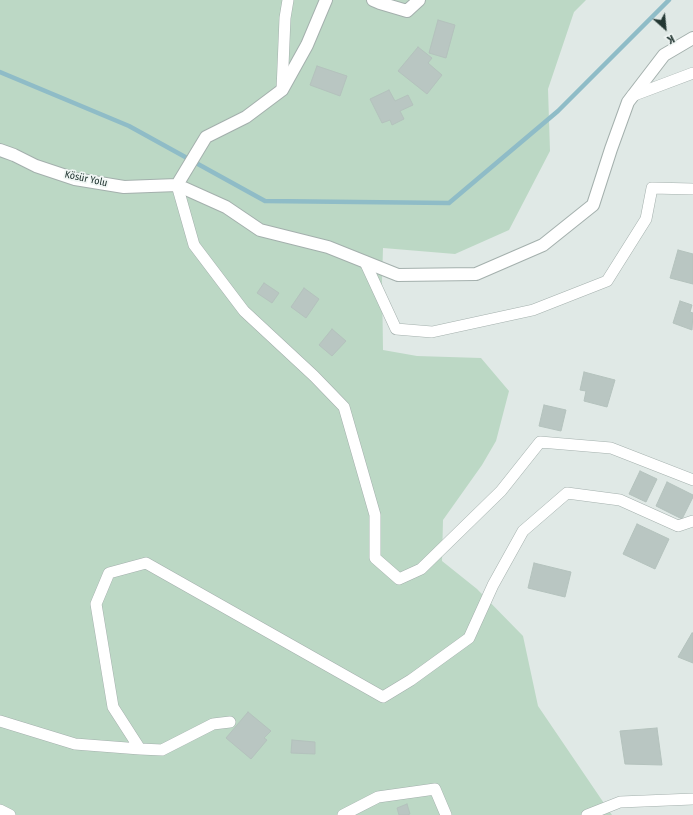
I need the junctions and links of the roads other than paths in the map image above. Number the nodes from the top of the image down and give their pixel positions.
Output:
1 (288, 0) edge
2 (326, 0) edge
3 (373, 0) edge
4 (419, 0) edge
5 (693, 38) edge
6 (693, 73) edge
7 (282, 90) junction
8 (632, 96) junction
9 (0, 150) edge
10 (177, 185) junction
11 (693, 189) edge
12 (365, 262) junction
13 (693, 480) edge
14 (693, 521) edge
15 (0, 721) edge
16 (230, 722) dead end
17 (140, 749) junction
18 (693, 799) edge
19 (0, 810) edge
20 (10, 815) edge
21 (343, 815) edge
22 (446, 815) edge
23 (587, 815) edge

1 - 7 street
2 - 7 street
3 - 4 street
5 - 8 street
6 - 8 street
7 - 10 street
8 - 12 street
9 - 10 street, Kösür Yolu
10 - 12 street
10 - 13 street
11 - 12 street
14 - 17 street
15 - 17 street
16 - 17 street
18 - 23 street
19 - 20 street
21 - 22 street

